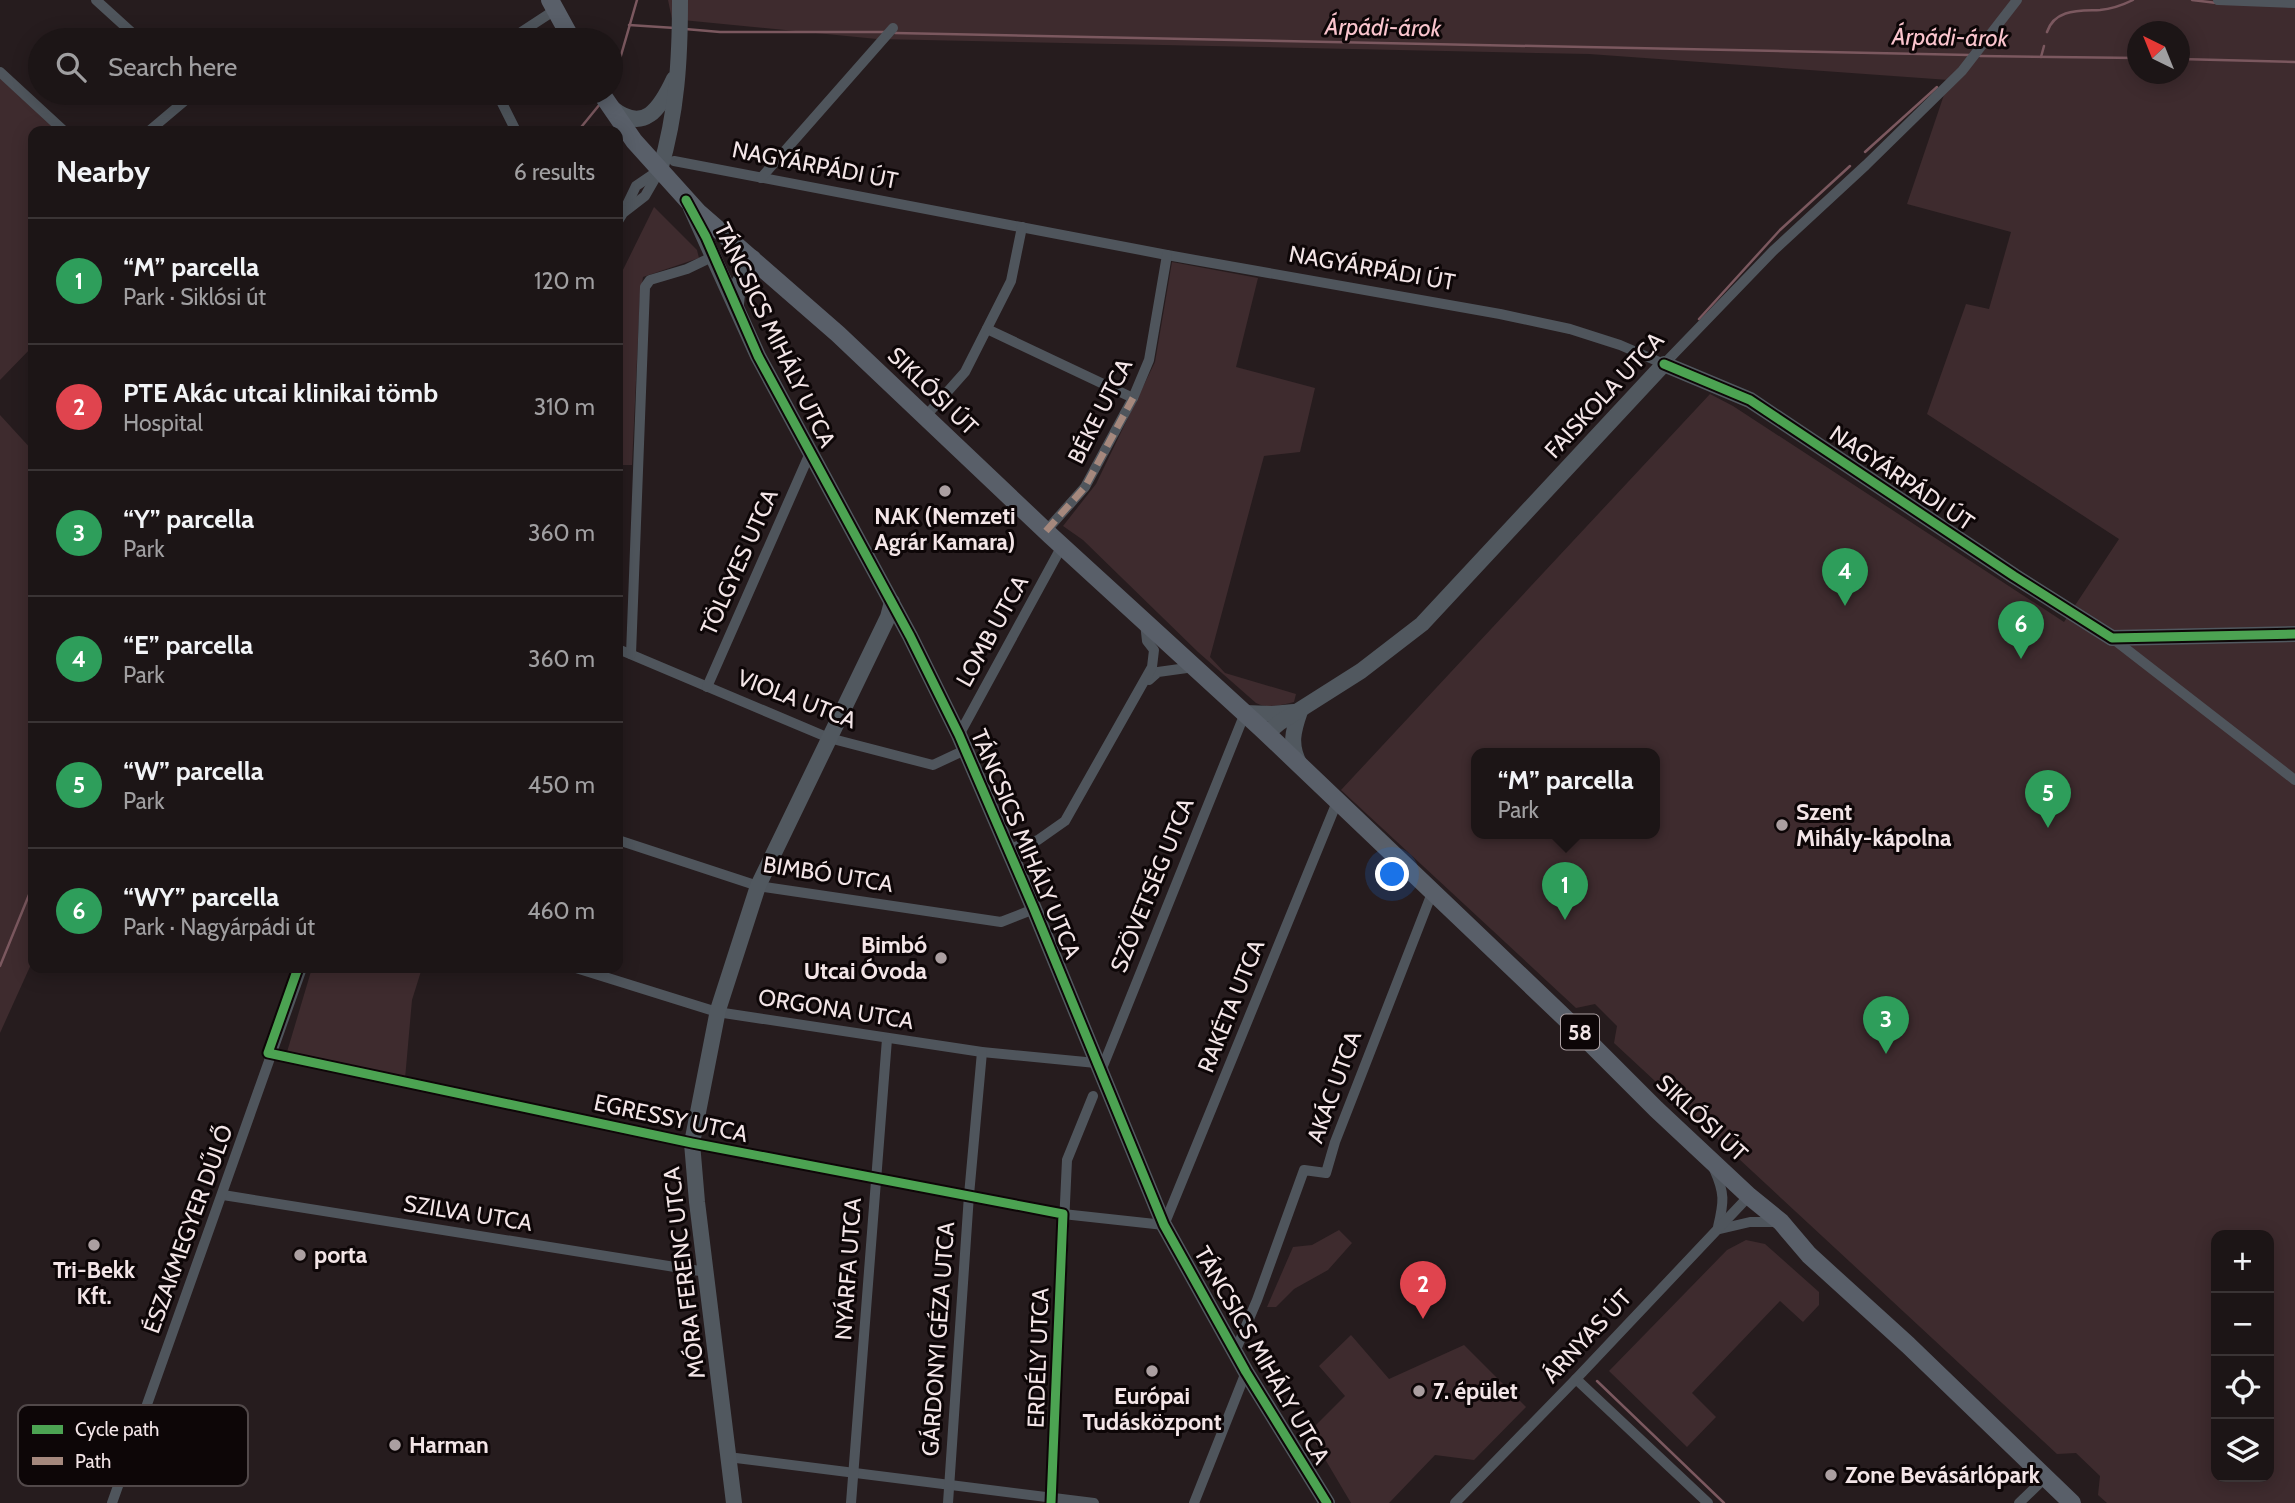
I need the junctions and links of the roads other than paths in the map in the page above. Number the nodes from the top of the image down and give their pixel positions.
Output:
1 (96, 0) edge
2 (680, 0) edge
3 (2017, 0) edge
4 (2218, 0) edge
5 (2295, 3) edge
6 (552, 5) edge
7 (127, 28) edge
8 (524, 28) edge
9 (565, 28) edge
10 (890, 31) dead end
11 (680, 68) junction
12 (0, 72) edge
13 (28, 98) edge
14 (36, 105) edge
15 (180, 105) edge
16 (503, 105) edge
17 (609, 105) edge
18 (613, 105) edge
19 (59, 126) edge
20 (155, 126) edge
21 (514, 126) edge
22 (667, 166) junction
23 (761, 178) junction
24 (686, 200) junction
25 (623, 214) edge
26 (1022, 227) junction
27 (1167, 255) junction
28 (714, 256) junction
29 (753, 258) junction
30 (740, 316) junction
31 (987, 329) junction
32 (1664, 364) junction
33 (1133, 398) junction
34 (925, 417) junction
35 (810, 453) junction
36 (1046, 531) junction
37 (1062, 546) junction
38 (892, 602) junction
39 (1145, 622) junction
40 (2295, 634) edge
41 (910, 636) junction
42 (2112, 638) junction
43 (623, 651) edge
44 (872, 651) junction
45 (631, 654) junction
46 (1194, 667) junction
47 (707, 687) junction
48 (1134, 698) junction
49 (1300, 711) junction
50 (1245, 713) junction
51 (1266, 733) junction
52 (829, 738) junction
53 (962, 743) junction
54 (1301, 767) junction
55 (2295, 780) edge
56 (1337, 802) junction
57 (623, 842) edge
58 (1008, 849) junction
59 (758, 886) junction
60 (1432, 893) junction
61 (1034, 909) junction
62 (300, 973) edge
63 (592, 973) edge
64 (717, 1012) junction
65 (887, 1039) junction
66 (982, 1052) junction
67 (272, 1054) junction
68 (1098, 1068) junction
69 (1093, 1096) dead end
70 (692, 1143) junction
71 (1709, 1159) junction
72 (876, 1179) junction
73 (223, 1195) junction
74 (968, 1195) junction
75 (1749, 1196) junction
76 (1063, 1214) junction
77 (1781, 1222) junction
78 (1164, 1225) junction
79 (1717, 1230) junction
80 (706, 1272) junction
81 (1235, 1352) junction
82 (1247, 1372) junction
83 (1576, 1380) junction
84 (147, 1405) edge
85 (728, 1457) junction
86 (854, 1472) junction
87 (2045, 1478) junction
88 (950, 1484) junction
89 (118, 1486) edge
90 (1051, 1500) edge
91 (112, 1503) edge
92 (734, 1503) edge
93 (851, 1503) edge
94 (948, 1503) edge
95 (1094, 1503) edge
96 (1194, 1503) edge
97 (1327, 1503) edge
98 (1455, 1503) edge
99 (1708, 1503) edge
100 (2020, 1503) edge
101 (2072, 1503) edge

1 - 7 street
2 - 11 street
3 - 32 street, FAISKOLA UTCA
4 - 5 street
6 - 8 street
6 - 9 main road
10 - 23 street
11 - 18 street
11 - 22 street
12 - 13 street
14 - 19 street
15 - 20 street
16 - 21 street
17 - 22 main road, SIKLÓSI ÚT / 58
22 - 23 street, NAGYÁRPÁDI ÚT
22 - 24 main road, SIKLÓSI ÚT / 58
22 - 25 street
23 - 26 street, NAGYÁRPÁDI ÚT
24 - 28 street, TÁNCSICS MIHÁLY UTCA
24 - 29 main road, SIKLÓSI ÚT / 58
26 - 27 street, NAGYÁRPÁDI ÚT
26 - 31 street
27 - 32 street, NAGYÁRPÁDI ÚT
27 - 33 street, BÉKE UTCA
28 - 30 street, TÁNCSICS MIHÁLY UTCA
28 - 45 street
29 - 30 street, TÁNCSICS MIHÁLY UTCA
29 - 34 main road, SIKLÓSI ÚT / 58
30 - 35 street, TÁNCSICS MIHÁLY UTCA
31 - 33 street
31 - 34 street
32 - 42 street, NAGYÁRPÁDI ÚT
32 - 49 street, FAISKOLA UTCA
33 - 36 street, BÉKE UTCA
34 - 36 main road, SIKLÓSI ÚT / 58
35 - 38 street, TÁNCSICS MIHÁLY UTCA
35 - 47 street, TÖLGYES UTCA
36 - 37 main road, SIKLÓSI ÚT / 58
37 - 39 main road, SIKLÓSI ÚT / 58
37 - 53 street, LOMB UTCA
38 - 41 street, TÁNCSICS MIHÁLY UTCA
38 - 44 street, MÓRA FERENC UTCA
39 - 46 main road, SIKLÓSI ÚT / 58
39 - 48 street
40 - 42 street
41 - 44 street
41 - 53 street, TÁNCSICS MIHÁLY UTCA
42 - 55 street
43 - 45 street, VIOLA UTCA
44 - 52 street, MÓRA FERENC UTCA
45 - 47 street, VIOLA UTCA
46 - 48 street
46 - 50 main road, SIKLÓSI ÚT / 58
47 - 52 street, VIOLA UTCA
48 - 58 street
49 - 50 street
49 - 51 street, FAISKOLA UTCA
49 - 54 street
50 - 51 main road, 58
50 - 68 street, SZÖVETSÉG UTCA
51 - 54 main road, 58
52 - 53 street, VIOLA UTCA
52 - 59 street, MÓRA FERENC UTCA
53 - 58 street, TÁNCSICS MIHÁLY UTCA
54 - 56 main road, SIKLÓSI ÚT / 58
56 - 60 main road, SIKLÓSI ÚT / 58
56 - 78 street, RAKÉTA UTCA
57 - 59 street, BIMBÓ UTCA
58 - 61 street, TÁNCSICS MIHÁLY UTCA
59 - 61 street, BIMBÓ UTCA
59 - 64 street, MÓRA FERENC UTCA
60 - 71 main road, SIKLÓSI ÚT / 58
60 - 81 street, AKÁC UTCA
61 - 68 street, TÁNCSICS MIHÁLY UTCA
62 - 67 street, ÉSZAKMEGYER DŰLŐ
63 - 64 street, ORGONA UTCA
64 - 65 street, ORGONA UTCA
64 - 70 street, MÓRA FERENC UTCA
65 - 66 street, ORGONA UTCA
65 - 72 street, NYÁRFA UTCA
66 - 68 street, ORGONA UTCA
66 - 74 street, GÁRDONYI GÉZA UTCA
67 - 70 street, EGRESSY UTCA
67 - 73 street, ÉSZAKMEGYER DŰLŐ
68 - 78 street, TÁNCSICS MIHÁLY UTCA
69 - 76 street, ERDÉLY UTCA
70 - 72 street, EGRESSY UTCA
70 - 80 street, MÓRA FERENC UTCA
71 - 75 main road, SIKLÓSI ÚT / 58
71 - 79 street
72 - 74 street, EGRESSY UTCA
72 - 86 street, NYÁRFA UTCA
73 - 80 street, SZILVA UTCA
73 - 84 street, ÉSZAKMEGYER DŰLŐ
74 - 76 street, EGRESSY UTCA
74 - 88 street, GÁRDONYI GÉZA UTCA
75 - 77 main road, SIKLÓSI ÚT / 58
75 - 79 street, ÁRNYAS ÚT
76 - 78 street, EGRESSY UTCA
76 - 90 street, ERDÉLY UTCA
77 - 79 street
77 - 87 main road, SIKLÓSI ÚT / 58
78 - 81 street, TÁNCSICS MIHÁLY UTCA
79 - 83 street, ÁRNYAS ÚT
80 - 85 street, MÓRA FERENC UTCA
81 - 82 street, TÁNCSICS MIHÁLY UTCA
82 - 96 street
82 - 97 street, TÁNCSICS MIHÁLY UTCA
83 - 98 street, ÁRNYAS ÚT
83 - 99 street
85 - 86 street
85 - 92 street, MÓRA FERENC UTCA
86 - 88 street
86 - 93 street, NYÁRFA UTCA
87 - 100 street
87 - 101 main road, SIKLÓSI ÚT / 58
88 - 90 street
88 - 94 street, GÁRDONYI GÉZA UTCA
89 - 91 street, ÉSZAKMEGYER DŰLŐ
90 - 95 street

